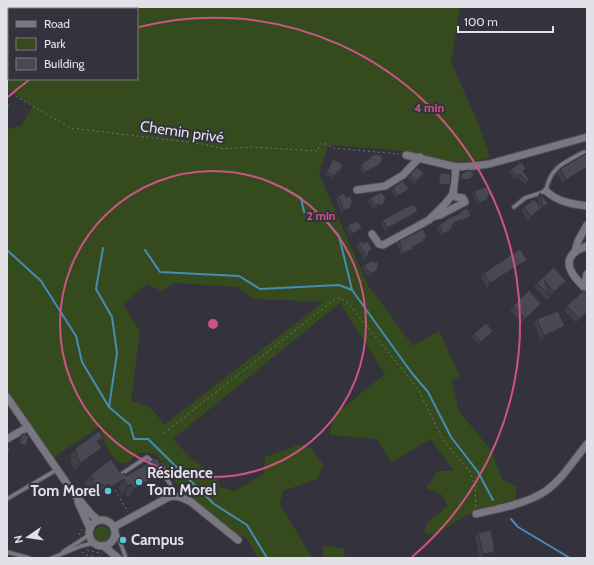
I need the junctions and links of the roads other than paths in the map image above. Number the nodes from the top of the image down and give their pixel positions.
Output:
1 (587, 137) edge
2 (584, 152) dead end
3 (406, 155) road end
4 (420, 158) junction
5 (456, 167) junction
6 (357, 190) dead end
7 (546, 190) junction
8 (453, 194) junction
9 (587, 206) edge
10 (514, 207) dead end
11 (432, 217) junction
12 (587, 225) edge
13 (372, 234) dead end
14 (587, 246) edge
15 (575, 252) junction
16 (587, 274) edge
17 (586, 288) edge
18 (7, 397) edge
19 (28, 427) junction
20 (7, 439) edge
21 (587, 444) edge
22 (58, 469) junction
23 (120, 475) edge
24 (72, 491) junction
25 (170, 496) junction
26 (7, 499) edge
27 (476, 514) road end
28 (98, 520) junction
29 (115, 529) junction
30 (89, 532) junction
31 (238, 540) dead end
32 (113, 541) junction
33 (93, 543) junction
34 (105, 546) junction
35 (7, 552) edge
36 (54, 557) edge
37 (118, 557) edge
38 (29, 558) edge
39 (126, 558) edge

1 - 5 street
2 - 7 lane
3 - 4 street
4 - 5 street
4 - 6 street
5 - 8 street
7 - 9 street
7 - 10 lane
8 - 11 street
8 - 11 street
11 - 13 street
12 - 15 street
14 - 15 street
15 - 17 street
16 - 17 street
18 - 19 street
19 - 20 street
19 - 22 street
21 - 27 street
22 - 24 street
22 - 26 lane
23 - 25 lane
24 - 28 street
24 - 30 street
25 - 29 street
25 - 31 street
28 - 29 street
28 - 30 street
29 - 32 street
29 - 39 lane
30 - 33 street
30 - 36 lane
32 - 34 street
32 - 37 street
33 - 34 street
33 - 36 lane
34 - 37 street
35 - 38 lane

